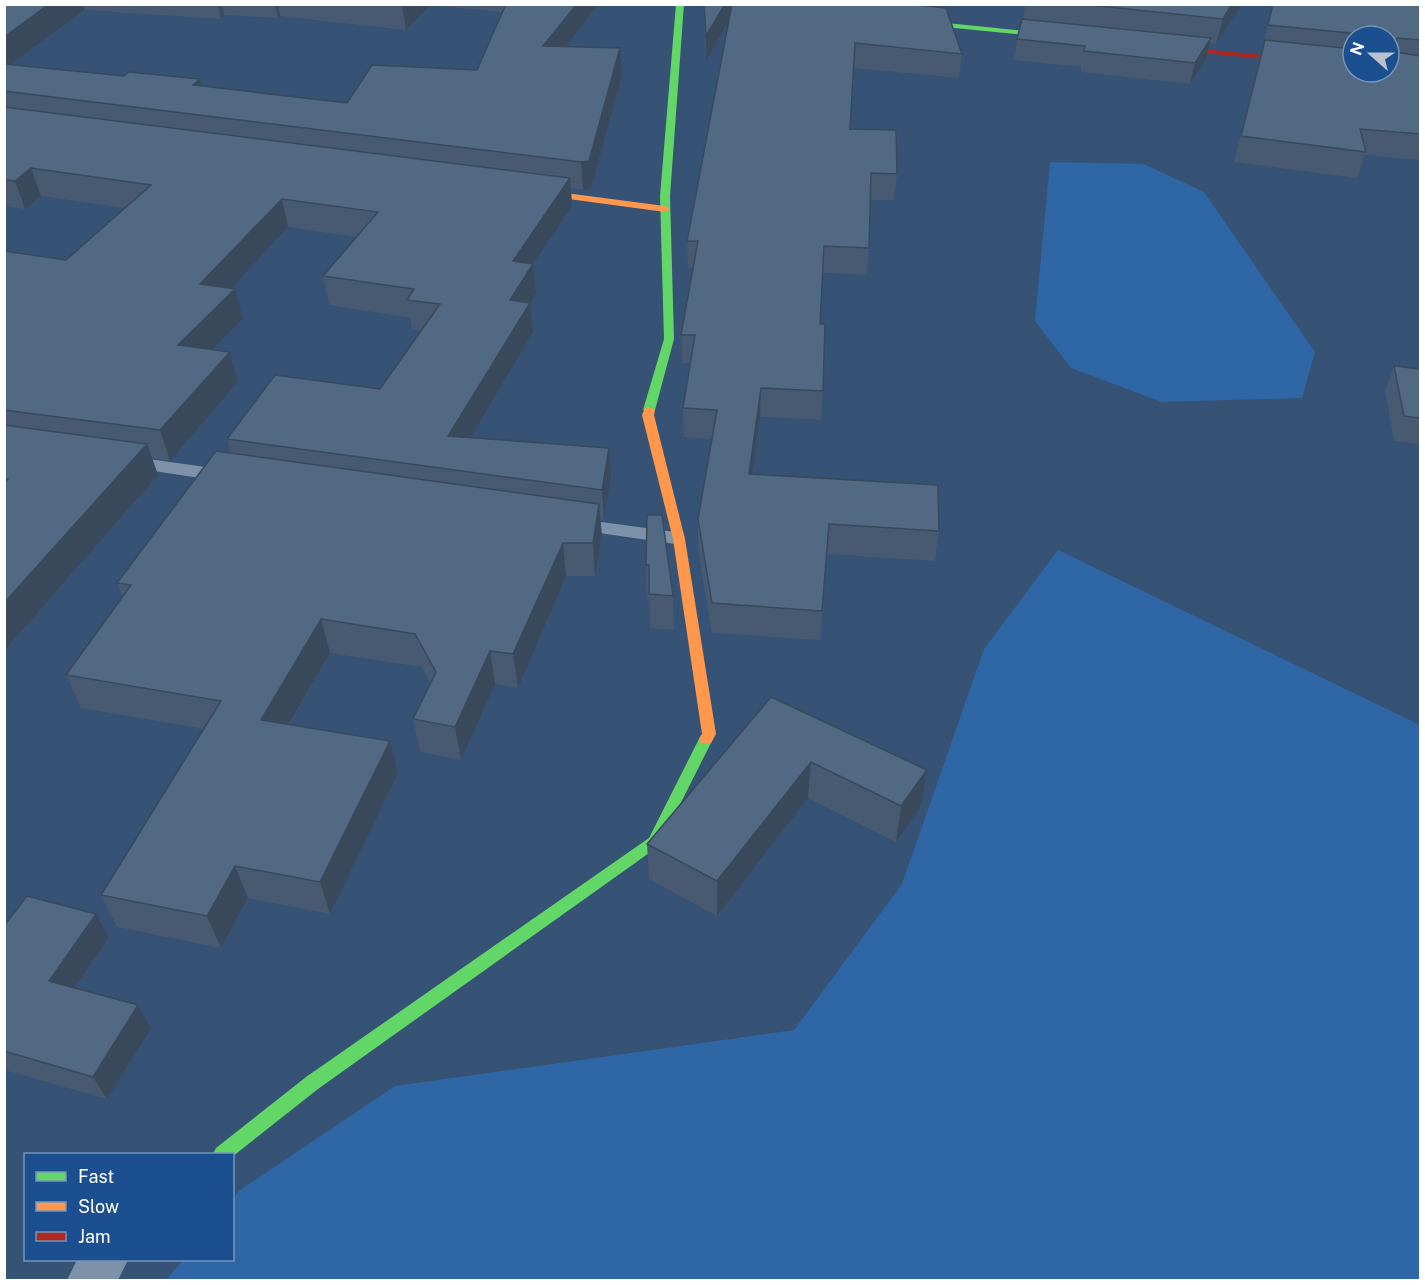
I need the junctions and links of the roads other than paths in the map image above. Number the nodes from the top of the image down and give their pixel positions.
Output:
1 (680, 4) edge
2 (897, 20) edge
3 (1084, 39) edge
4 (1154, 46) edge
5 (1341, 65) edge
6 (512, 189) edge
7 (665, 209) junction
8 (111, 460) edge
9 (241, 478) edge
10 (549, 520) edge
11 (679, 538) junction
12 (224, 1153) edge
13 (103, 1261) edge
14 (91, 1281) edge

1 - 7 street
2 - 3 street
4 - 5 street
6 - 7 street
7 - 11 street
8 - 9 lane
10 - 11 lane
11 - 12 street
13 - 14 street

